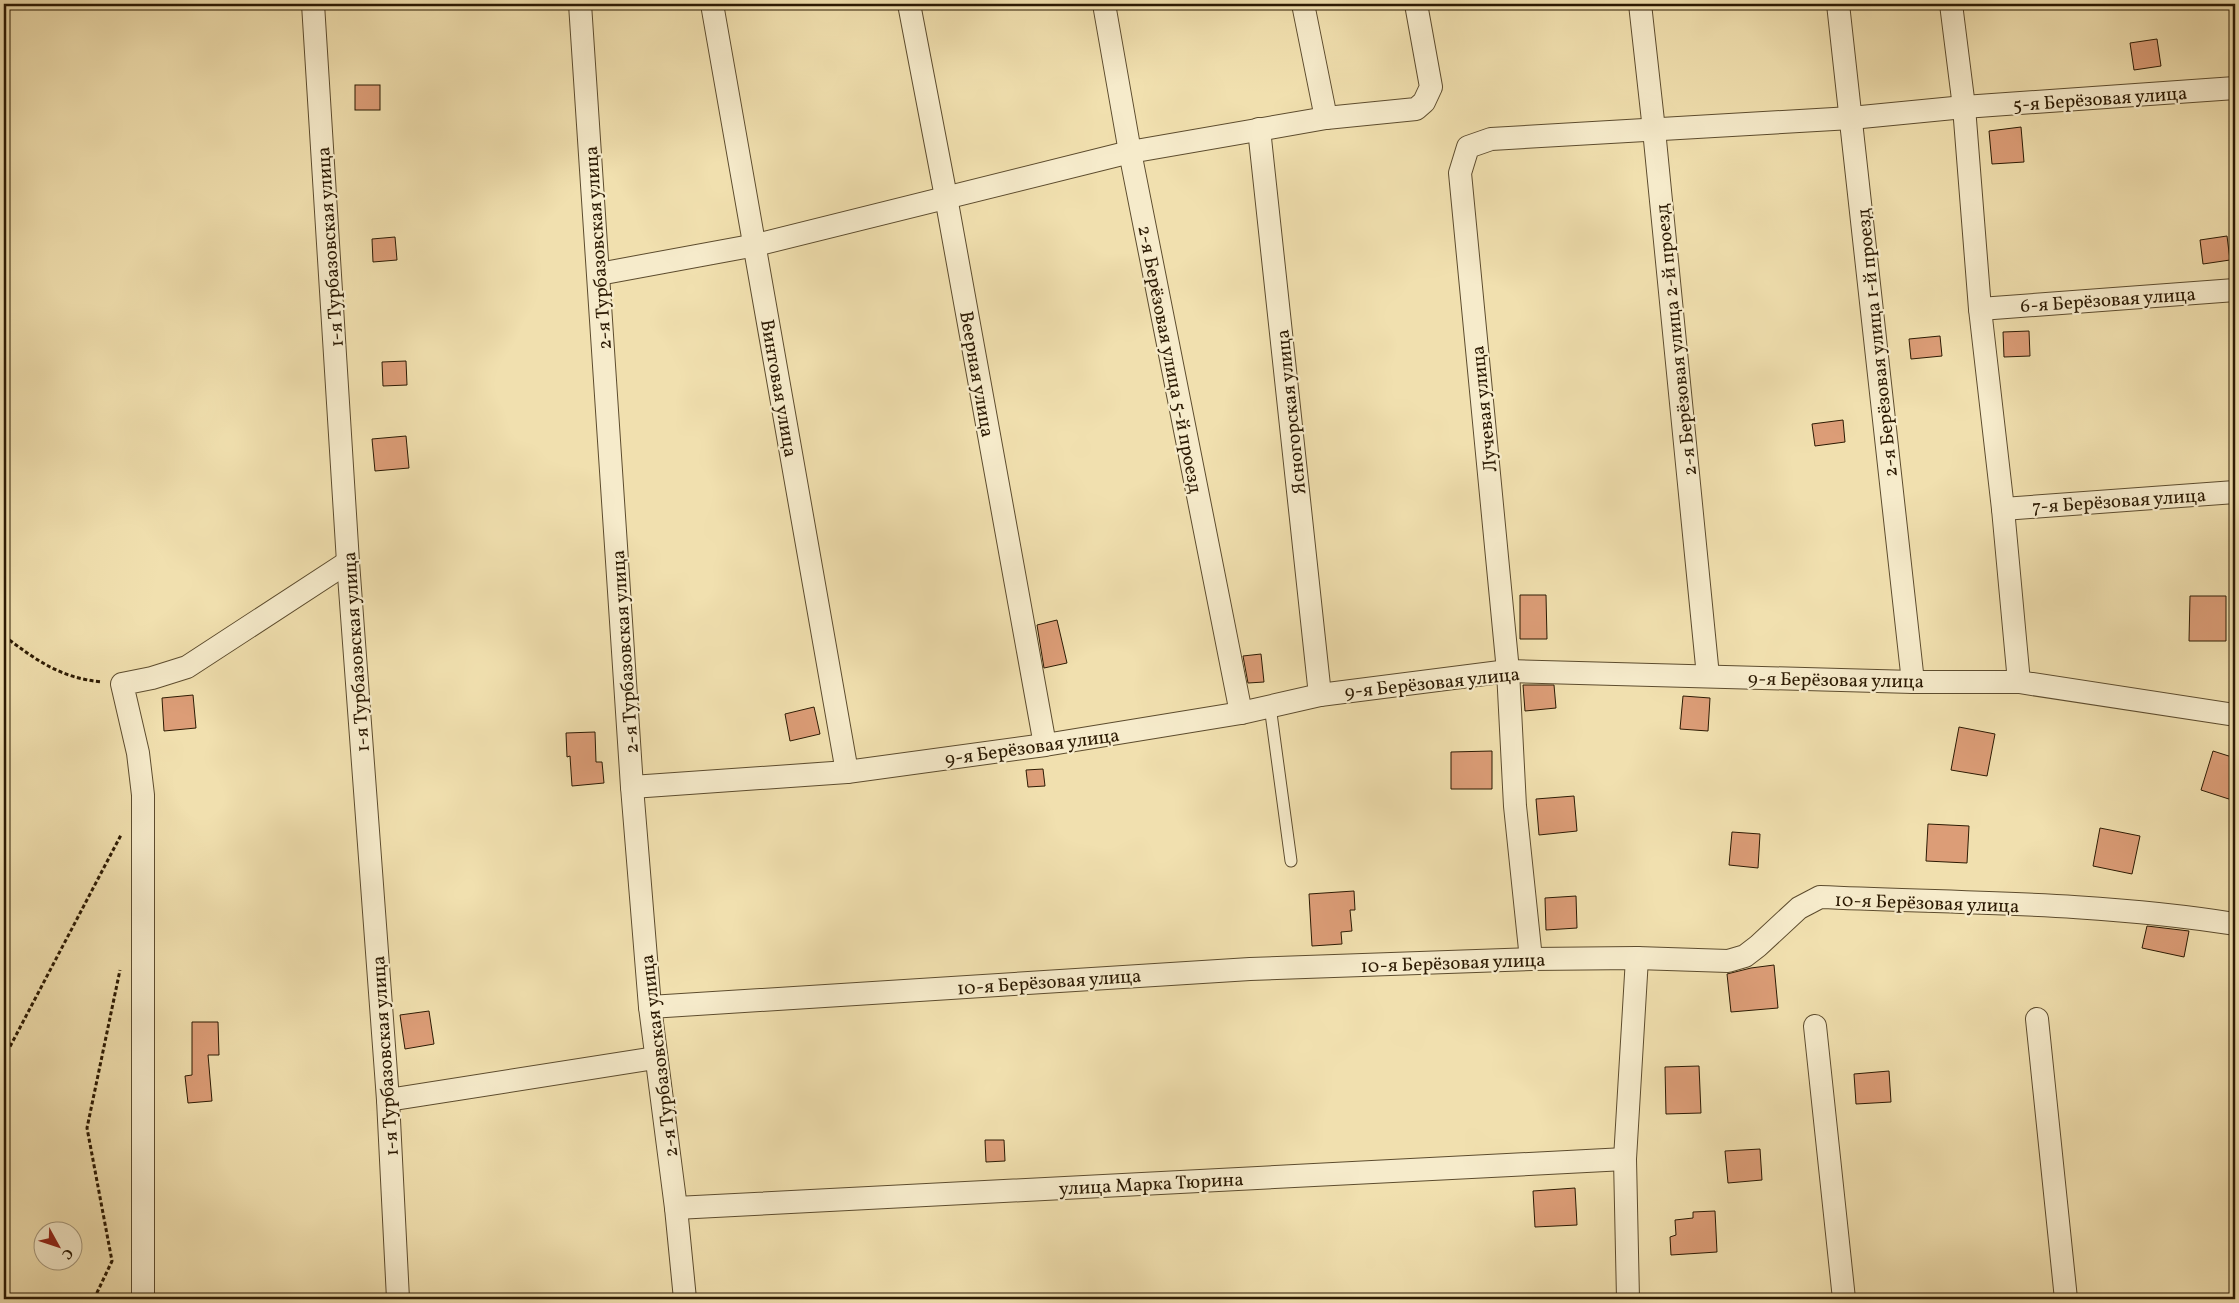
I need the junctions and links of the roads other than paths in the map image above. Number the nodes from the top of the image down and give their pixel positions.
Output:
1 (313, 4) edge
2 (580, 4) edge
3 (712, 4) edge
4 (909, 4) edge
5 (1104, 4) edge
6 (1303, 4) edge
7 (1416, 4) edge
8 (1640, 4) edge
9 (1838, 4) edge
10 (1951, 4) edge
11 (2235, 88) edge
12 (1964, 107) junction
13 (1326, 118) junction
14 (1851, 118) junction
15 (1259, 129) junction
16 (1654, 130) junction
17 (1468, 147) joint
18 (1130, 152) junction
19 (946, 197) junction
20 (756, 245) junction
21 (599, 274) junction
22 (2235, 290) edge
23 (1980, 309) junction
24 (2235, 492) edge
25 (2003, 509) junction
26 (348, 562) junction
27 (1508, 671) junction
28 (1708, 676) junction
29 (1913, 682) junction
30 (2019, 682) junction
31 (1320, 695) junction
32 (1270, 706) junction
33 (1241, 713) junction
34 (2235, 715) edge
35 (1045, 745) junction
36 (846, 772) junction
37 (632, 787) junction
38 (1291, 860) dead end
39 (2235, 924) edge
40 (1637, 958) junction
41 (1531, 959) junction
42 (650, 1007) junction
43 (2037, 1019) dead end
44 (1815, 1026) dead end
45 (655, 1058) junction
46 (388, 1100) junction
47 (1625, 1159) junction
48 (676, 1208) junction
49 (143, 1299) edge
50 (398, 1299) edge
51 (685, 1299) edge
52 (1628, 1299) edge
53 (1844, 1299) edge
54 (2066, 1299) edge

1 - 26 street, 1-я Турбазовская улица
2 - 21 street, 2-я Турбазовская улица
3 - 20 street, Винтовая улица
4 - 19 street, Веерная улица
5 - 18 street, 2-я Берёзовая улица 5-й проезд
6 - 13 street
7 - 13 street
8 - 16 street, 2-я Берёзовая улица 2-й проезд
9 - 14 street, 2-я Берёзовая улица 1-й проезд
10 - 12 street
11 - 12 street, 5-я Берёзовая улица
12 - 14 street, 5-я Берёзовая улица
12 - 23 street
13 - 15 street
14 - 16 street, 5-я Берёзовая улица
14 - 29 street, 2-я Берёзовая улица 1-й проезд
15 - 18 street
15 - 31 street, Ясногорская улица
16 - 17 street, 5-я Берёзовая улица
16 - 28 street, 2-я Берёзовая улица 2-й проезд
17 - 27 street, Лучевая улица
18 - 19 street
18 - 33 street, 2-я Берёзовая улица 5-й проезд
19 - 20 street
19 - 35 street, Веерная улица
20 - 21 street
20 - 36 street, Винтовая улица
21 - 37 street, 2-я Турбазовская улица
22 - 23 street, 6-я Берёзовая улица
23 - 25 street
24 - 25 street, 7-я Берёзовая улица
25 - 30 street
26 - 46 street, 1-я Турбазовская улица
26 - 49 street
27 - 28 street, 9-я Берёзовая улица
27 - 31 street, 9-я Берёзовая улица
27 - 41 street, Лучевая улица
28 - 29 street, 9-я Берёзовая улица
29 - 30 street, 9-я Берёзовая улица
30 - 34 street, 9-я Берёзовая улица
31 - 32 street, 9-я Берёзовая улица
32 - 33 street, 9-я Берёзовая улица
32 - 38 lane
33 - 35 street, 9-я Берёзовая улица
35 - 36 street, 9-я Берёзовая улица
36 - 37 street, 9-я Берёзовая улица
37 - 42 street, 2-я Турбазовская улица
39 - 40 street, 10-я Берёзовая улица
40 - 41 street, 10-я Берёзовая улица
40 - 47 street
41 - 42 street, 10-я Берёзовая улица
42 - 45 street, 2-я Турбазовская улица
43 - 54 street
44 - 53 street
45 - 46 street
45 - 48 street, 2-я Турбазовская улица
46 - 50 street, 1-я Турбазовская улица
47 - 48 street, улица Марка Тюрина
47 - 52 street
48 - 51 street, 2-я Турбазовская улица

